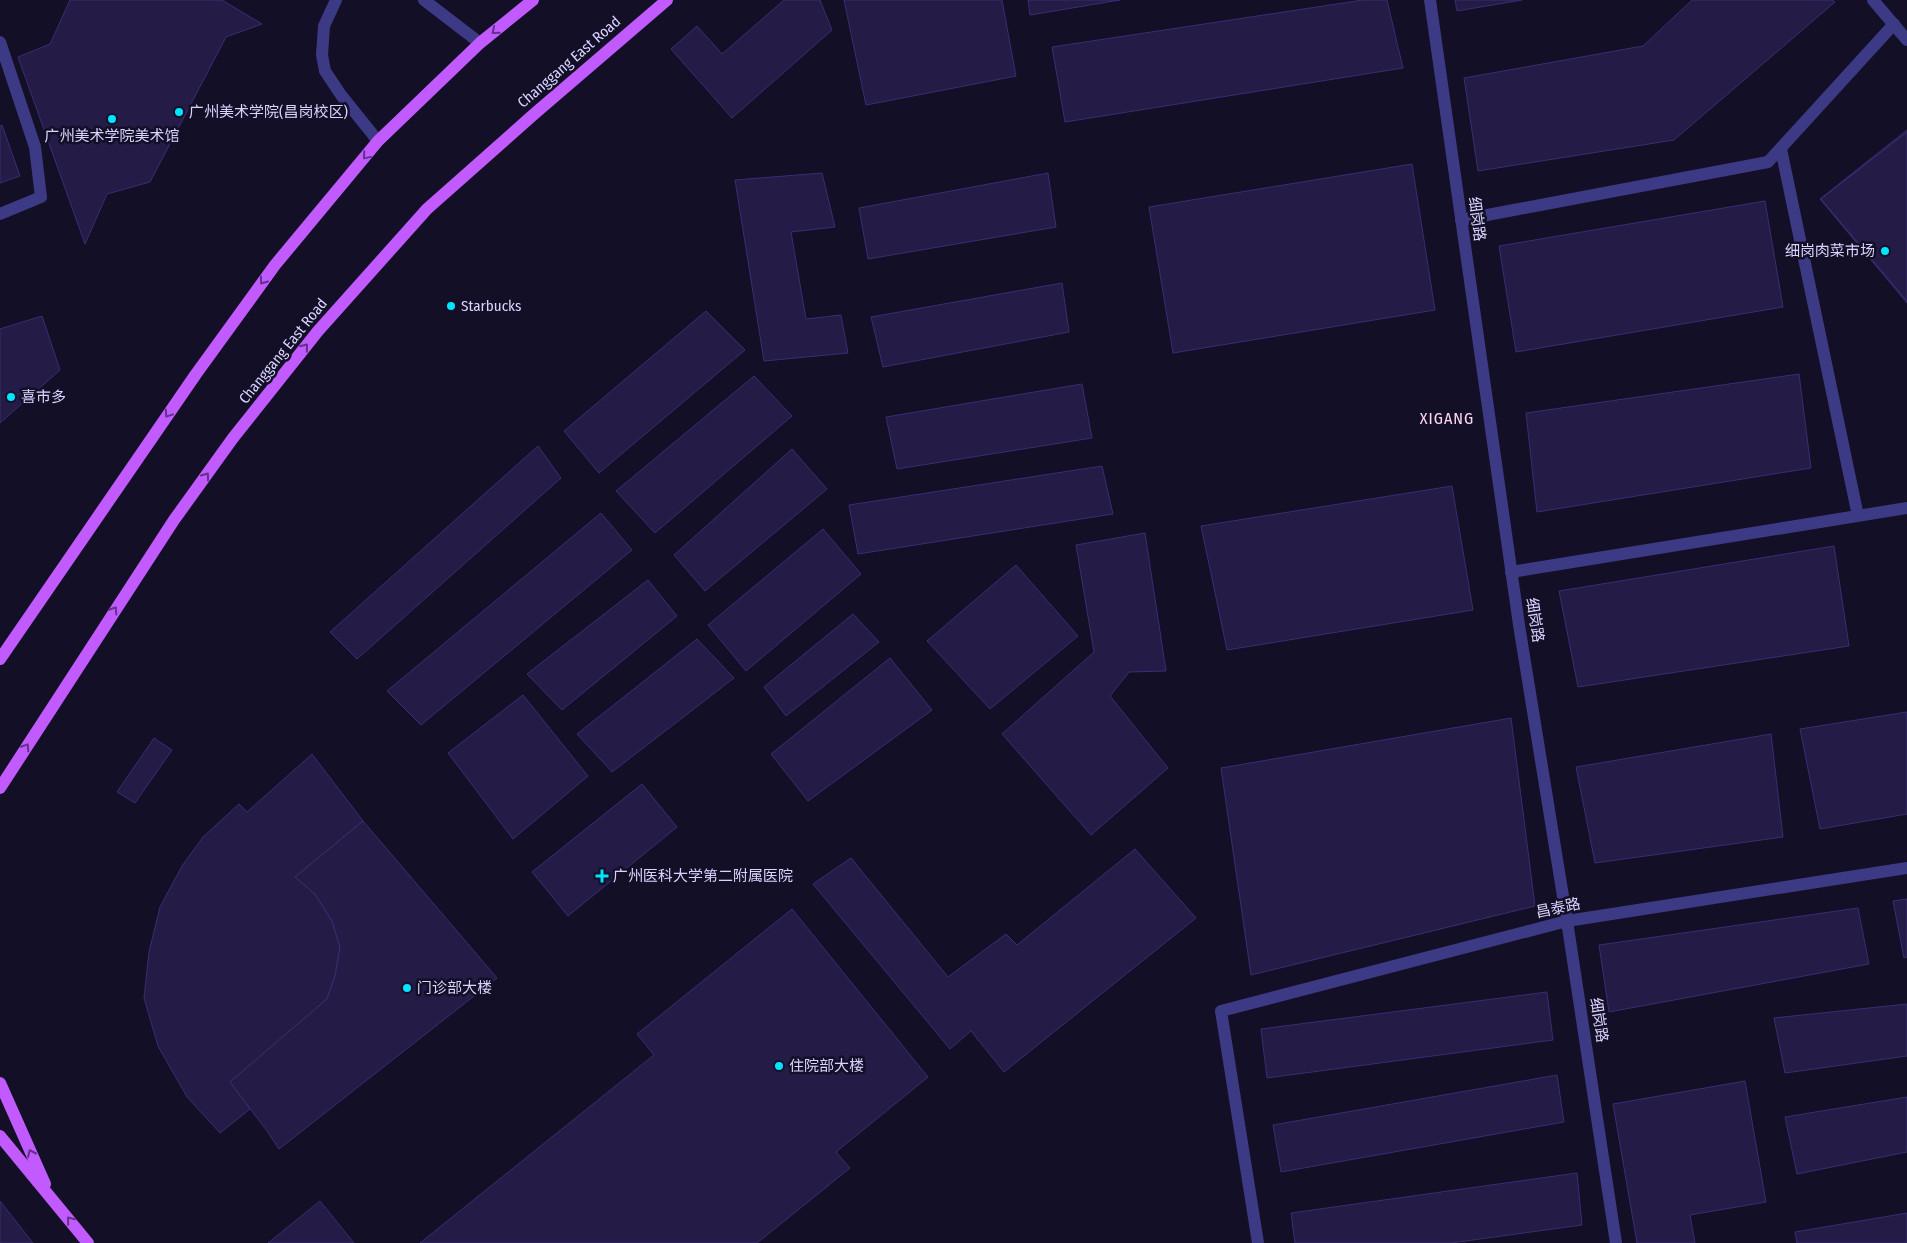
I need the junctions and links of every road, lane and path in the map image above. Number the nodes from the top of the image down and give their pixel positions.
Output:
1 (336, 0) edge
2 (424, 0) edge
3 (533, 0) edge
4 (667, 0) edge
5 (1430, 0) edge
6 (1873, 0) edge
7 (1894, 24) junction
8 (1907, 40) edge
9 (0, 42) edge
10 (480, 42) junction
11 (378, 141) junction
12 (1780, 149) junction
13 (0, 214) edge
14 (1461, 220) junction
15 (1907, 508) edge
16 (1858, 516) junction
17 (1511, 572) junction
18 (22, 628) junction
19 (0, 650) edge
20 (0, 659) edge
21 (0, 788) edge
22 (1907, 868) edge
23 (1567, 921) junction
24 (0, 1083) edge
25 (0, 1136) edge
26 (51, 1198) junction
27 (88, 1243) edge
28 (1258, 1243) edge
29 (1616, 1243) edge

1 - 11 street
2 - 10 street
3 -> 10 main road
21 -> 4 main road, Changgang East Road
5 - 14 street, 细岗路
6 - 7 street
7 - 8 street
7 - 12 street
9 - 13 street
10 - 11 main road
11 -> 18 main road
12 - 14 street
12 - 16 street
14 - 17 street, 细岗路
15 - 16 street
16 - 17 street
17 - 23 street, 细岗路
18 - 19 main road
18 - 20 main road
22 - 23 street, 昌泰路
23 - 28 street, 昌泰路
23 - 29 street, 细岗路
26 -> 24 main road
25 - 26 main road
27 -> 26 main road

